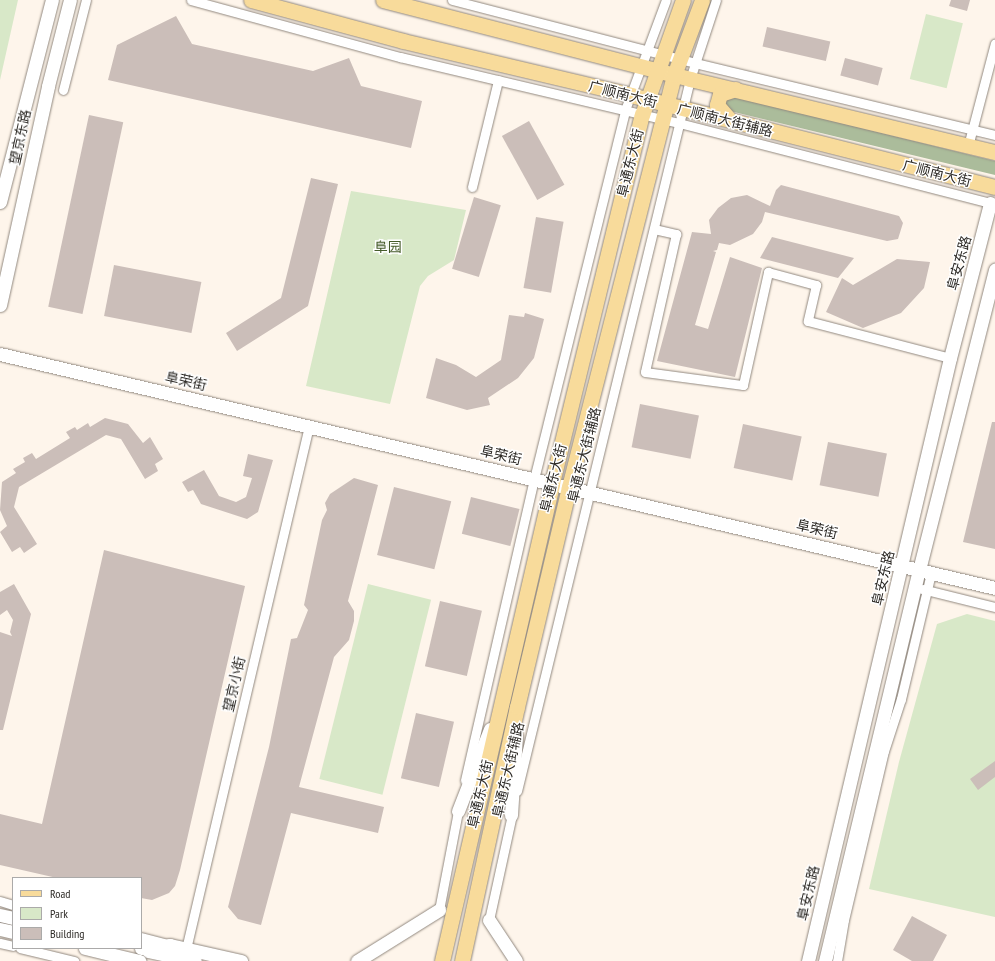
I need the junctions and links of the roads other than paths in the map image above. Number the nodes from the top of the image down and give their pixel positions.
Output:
1 (52, 0) edge
2 (70, 0) edge
3 (86, 0) edge
4 (191, 0) edge
5 (251, 0) edge
6 (383, 0) edge
7 (452, 0) edge
8 (666, 0) edge
9 (683, 0) edge
10 (702, 0) edge
11 (716, 0) edge
12 (995, 42) edge
13 (646, 50) junction
14 (662, 54) junction
15 (680, 59) junction
16 (695, 63) junction
17 (640, 66) junction
18 (656, 70) junction
19 (674, 74) junction
20 (690, 78) junction
21 (498, 80) junction
22 (63, 90) dead end
23 (735, 90) junction
24 (631, 95) junction
25 (647, 100) junction
26 (625, 110) junction
27 (666, 113) junction
28 (642, 115) junction
29 (681, 116) junction
30 (730, 120) junction
31 (972, 129) junction
32 (995, 135) edge
33 (968, 146) junction
34 (995, 152) edge
35 (919, 176) junction
36 (472, 187) dead end
37 (995, 188) edge
38 (0, 202) edge
39 (993, 204) edge
40 (990, 225) edge
41 (654, 229) junction
42 (995, 269) edge
43 (0, 304) edge
44 (0, 354) edge
45 (950, 358) junction
46 (309, 426) junction
47 (534, 479) junction
48 (552, 483) junction
49 (569, 488) junction
50 (590, 492) junction
51 (902, 566) junction
52 (918, 570) junction
53 (931, 573) junction
54 (995, 588) edge
55 (921, 589) junction
56 (995, 607) edge
57 (500, 705) junction
58 (517, 707) junction
59 (458, 811) junction
60 (511, 815) junction
61 (0, 902) edge
62 (12, 905) edge
63 (439, 910) joint
64 (0, 915) edge
65 (12, 918) edge
66 (489, 920) joint
67 (0, 929) edge
68 (12, 932) edge
69 (142, 937) edge
70 (0, 943) edge
71 (170, 945) junction
72 (12, 946) edge
73 (142, 948) edge
74 (24, 949) edge
75 (89, 949) edge
76 (142, 949) edge
77 (186, 949) junction
78 (74, 961) edge
79 (139, 961) edge
80 (195, 961) edge
81 (241, 961) edge
82 (357, 961) edge
83 (442, 961) edge
84 (462, 961) edge
85 (516, 961) edge
86 (808, 961) edge
87 (825, 961) edge
88 (837, 961) edge

1 - 38 street, 望京东路
2 - 43 street, 望京东路
3 - 22 street
4 - 21 street, 广顺南大街辅路
5 - 24 main road, 广顺南大街
6 - 17 main road
7 - 13 street
8 - 13 street
9 - 14 main road, 阜通东大街
10 - 15 main road, 阜通东大街
11 - 16 street, 阜通东大街辅路
12 - 31 street
13 - 14 street
13 - 17 street
14 - 15 street
14 - 18 main road, 阜通东大街
15 - 16 street
15 - 19 main road, 阜通东大街
16 - 20 street, 阜通东大街辅路
16 - 31 street
17 - 18 main road
17 - 24 street
18 - 19 main road
18 - 25 main road, 阜通东大街
19 - 20 main road
19 - 27 main road, 阜通东大街
20 - 23 main road
20 - 29 street, 阜通东大街辅路
21 - 26 street, 广顺南大街辅路
21 - 36 street
23 - 30 main road
23 - 33 main road
24 - 25 main road, 广顺南大街
24 - 26 street
25 - 27 main road, 广顺南大街
25 - 28 main road, 阜通东大街
26 - 28 street, 广顺南大街辅路
26 - 47 street
27 - 28 street, 广顺南大街辅路
27 - 29 main road, 广顺南大街
27 - 49 main road, 阜通东大街
28 - 48 main road, 阜通东大街
29 - 30 main road, 广顺南大街
29 - 35 street, 广顺南大街辅路
29 - 41 street, 阜通东大街辅路
30 - 35 main road, 广顺南大街
31 - 32 street
31 - 33 street
33 - 34 main road
35 - 37 main road, 广顺南大街
35 - 39 street, 广顺南大街辅路
39 - 40 street, 阜安东路
40 - 45 street, 阜安东路
41 - 45 street
41 - 50 street, 阜通东大街辅路
42 - 52 street
44 - 46 street, 阜荣街
45 - 51 street, 阜安东路
46 - 47 street, 阜荣街
46 - 77 street, 望京小街
47 - 48 street, 阜荣街
47 - 59 street
48 - 49 street, 阜荣街
48 - 57 main road, 阜通东大街
49 - 50 street, 阜荣街
49 - 58 main road, 阜通东大街
50 - 51 street, 阜荣街
50 - 60 street, 阜通东大街辅路
51 - 52 street, 阜荣街
51 - 86 street, 阜安东路
52 - 53 street, 阜荣街
52 - 55 street
53 - 54 street, 阜荣街
53 - 55 street
55 - 56 street
55 - 87 street
55 - 88 street
57 - 59 street
57 - 83 main road, 阜通东大街
58 - 60 street
58 - 84 main road, 阜通东大街
59 - 63 street
60 - 66 street, 阜通东大街辅路
61 - 62 street
63 - 82 street
64 - 65 street
66 - 85 street
67 - 68 street
69 - 71 street
70 - 72 street
71 - 73 street
71 - 77 street
74 - 78 street
75 - 79 street
76 - 80 street
77 - 81 street

